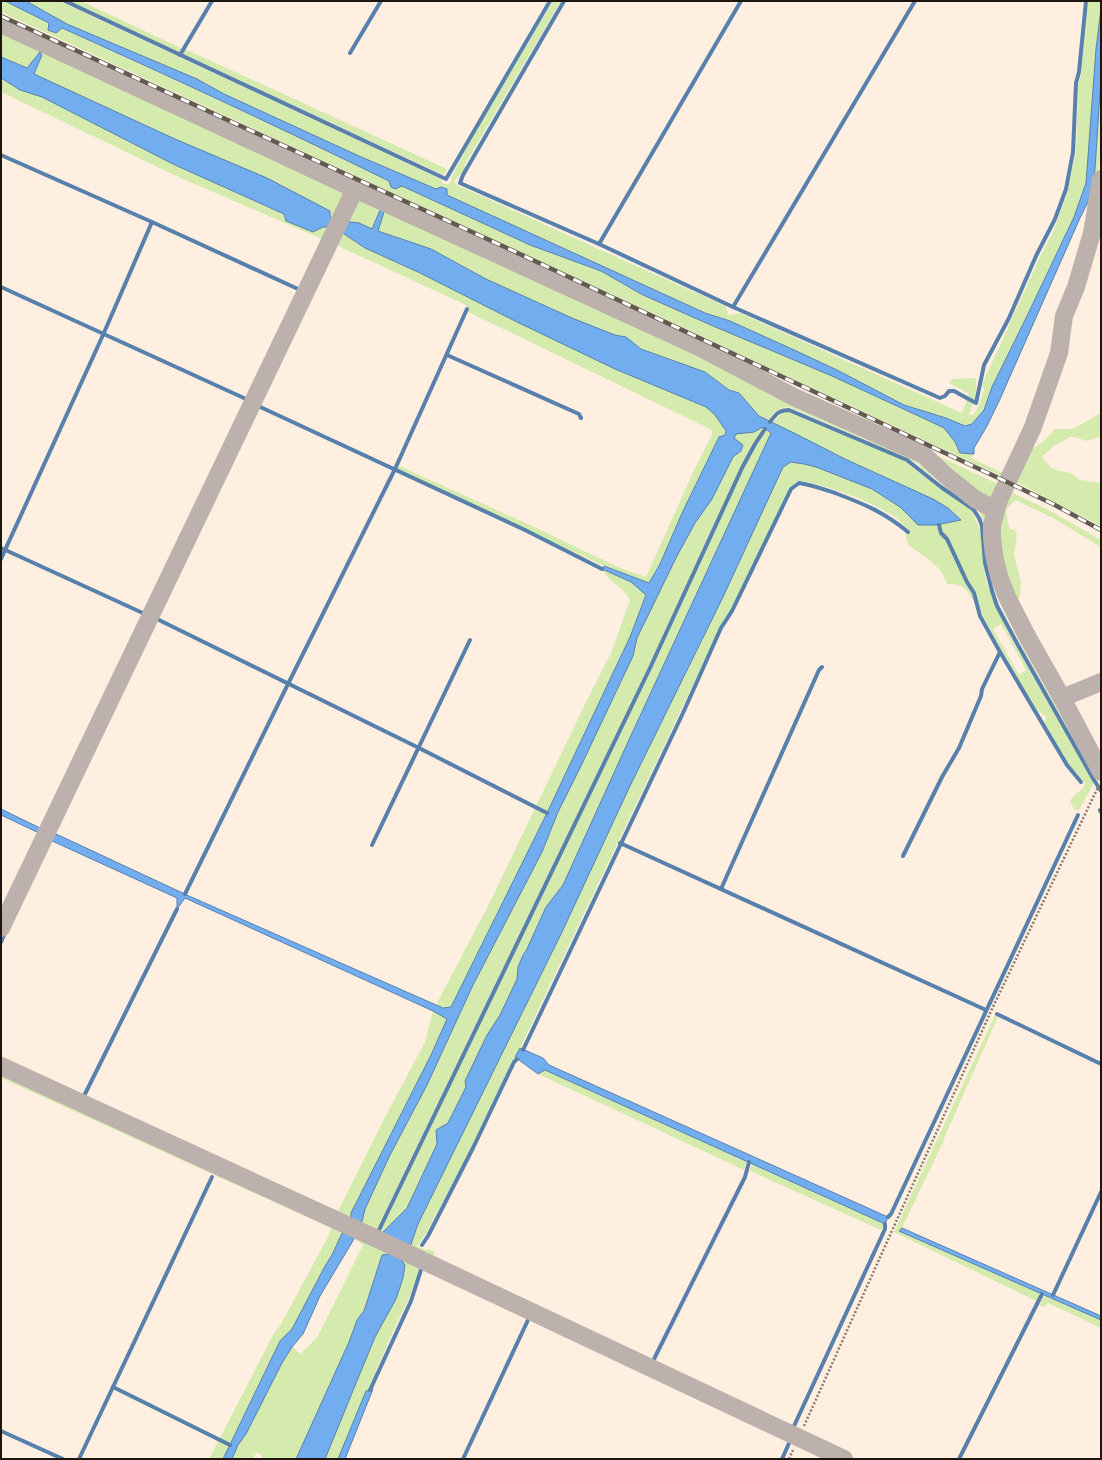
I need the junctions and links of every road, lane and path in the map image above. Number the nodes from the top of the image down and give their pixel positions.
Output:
1 (1, 24) edge
2 (1101, 179) edge
3 (355, 189) junction
4 (995, 510) junction
5 (1101, 682) edge
6 (1062, 698) junction
7 (1101, 772) edge
8 (1101, 780) edge
9 (1, 928) edge
10 (1, 1066) edge
11 (799, 1438) junction
12 (789, 1459) edge
13 (844, 1459) edge

1 - 3 street
2 - 4 street
3 - 4 street
3 - 9 street
4 - 6 street
5 - 6 street
6 - 7 street
8 - 11 path
10 - 11 street
11 - 12 path
11 - 13 street

